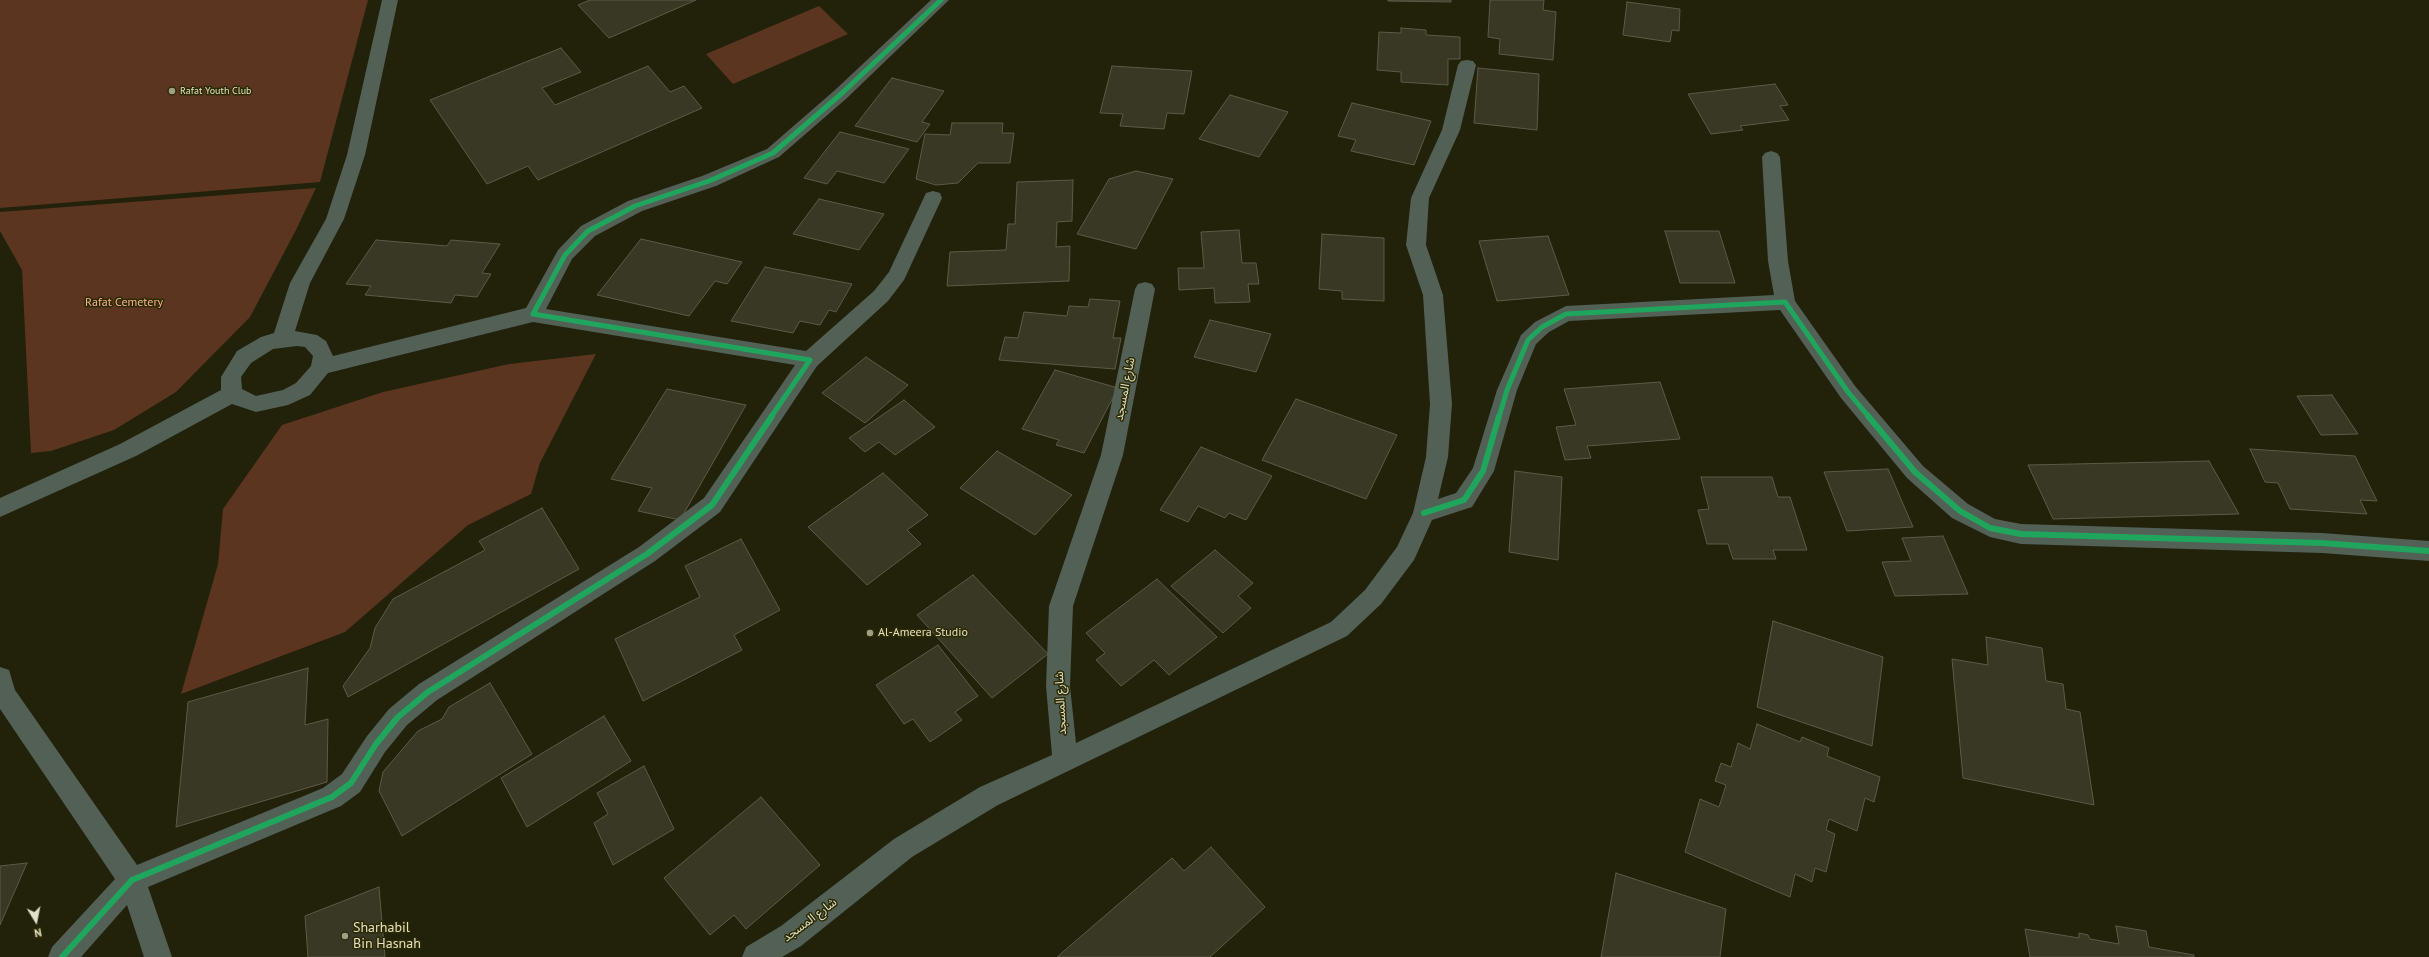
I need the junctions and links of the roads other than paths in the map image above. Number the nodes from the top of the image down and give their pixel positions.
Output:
1 (390, 0) edge
2 (941, 0) edge
3 (1467, 65) dead end
4 (1771, 157) dead end
5 (933, 198) dead end
6 (1145, 289) dead end
7 (1784, 302) junction
8 (533, 314) junction
9 (282, 338) junction
10 (810, 360) junction
11 (321, 367) junction
12 (233, 394) junction
13 (0, 508) edge
14 (1424, 513) junction
15 (2429, 551) edge
16 (0, 678) edge
17 (1065, 761) junction
18 (132, 880) junction
19 (62, 957) edge
20 (158, 957) edge
21 (756, 957) edge

1 - 9 street
2 - 8 street
3 - 14 street
4 - 7 street
5 - 10 street
6 - 17 street, شارع المسجد
7 - 14 street
7 - 15 street
8 - 10 street
8 - 11 street
9 - 11 street
9 - 12 street
10 - 18 street
11 - 12 street
12 - 13 street
14 - 17 street
16 - 18 street
17 - 21 street, شارع المسجد
18 - 19 street
18 - 20 street

